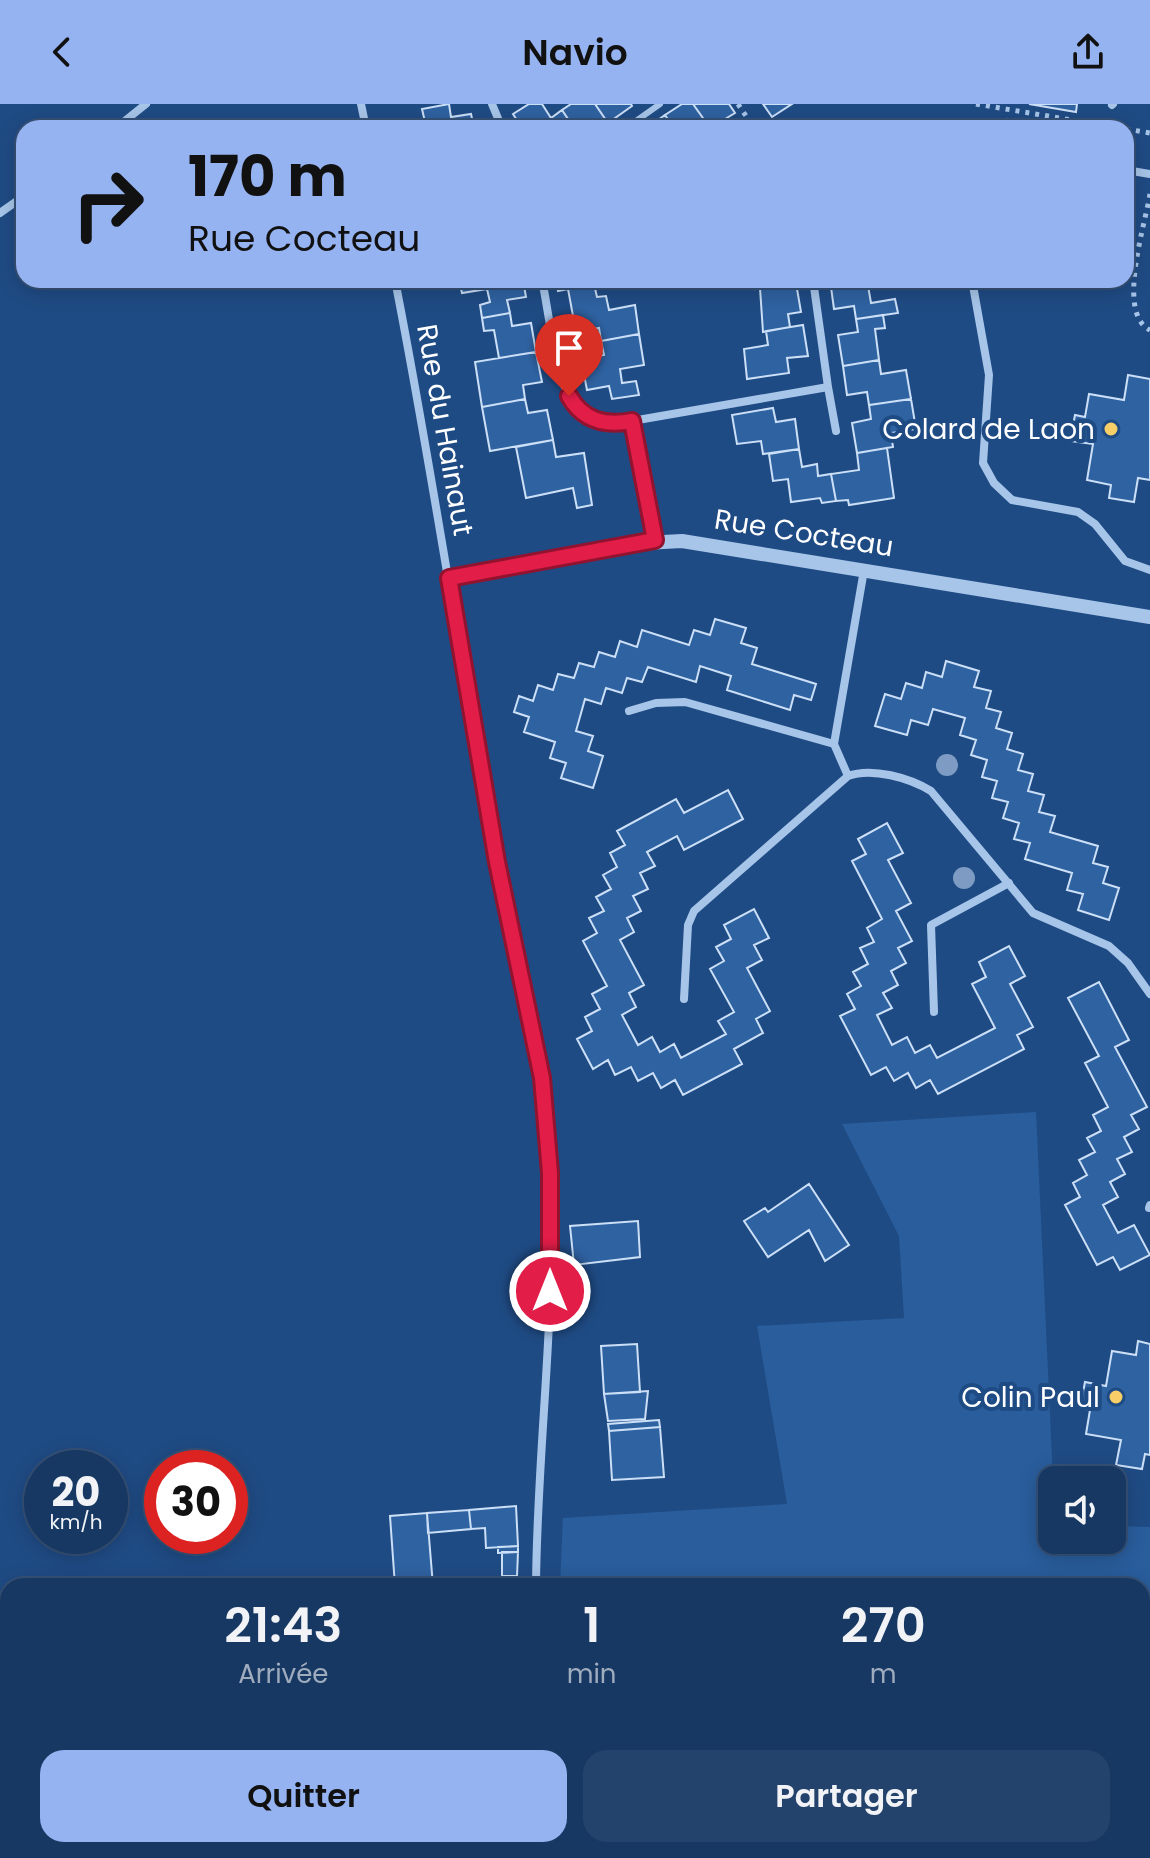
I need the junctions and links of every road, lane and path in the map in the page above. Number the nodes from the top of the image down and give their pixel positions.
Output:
1 (146, 104) edge
2 (660, 104) edge
3 (976, 104) edge
4 (126, 120) edge
5 (637, 120) edge
6 (1071, 120) edge
7 (1150, 194) edge
8 (1134, 287) edge
9 (396, 288) edge
10 (544, 288) edge
11 (814, 288) edge
12 (973, 288) edge
13 (1134, 288) edge
14 (1150, 330) edge
15 (828, 387) junction
16 (632, 421) junction
17 (836, 431) dead end
18 (655, 540) junction
19 (864, 569) junction
20 (1150, 570) edge
21 (449, 578) junction
22 (1150, 617) edge
23 (629, 711) dead end
24 (834, 744) junction
25 (848, 776) junction
26 (1009, 883) junction
27 (1150, 994) edge
28 (684, 999) dead end
29 (934, 1012) dead end
30 (536, 1578) edge

1 - 4 street
2 - 5 lane
3 - 6 path
7 - 8 path
9 - 21 street, Rue du Hainaut
10 - 16 street
11 - 15 street
12 - 20 street
13 - 14 path
15 - 16 street
15 - 17 street
16 - 18 street
18 - 19 street, Rue Cocteau
18 - 21 street, Rue Cocteau
19 - 22 street, Rue Cocteau
19 - 24 street
21 - 30 street, Rue du Hainaut
23 - 24 street
24 - 25 street
25 - 26 street
25 - 28 street
26 - 27 street
26 - 29 street

